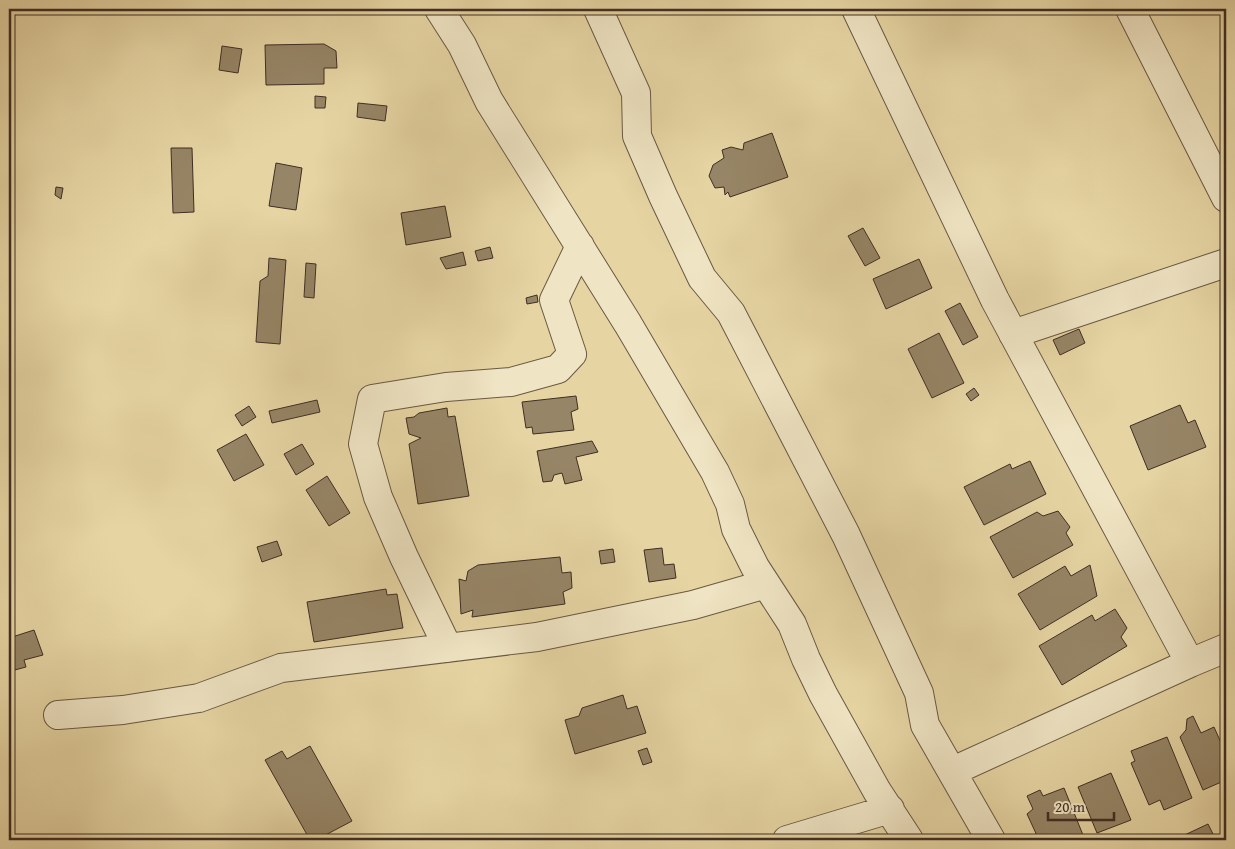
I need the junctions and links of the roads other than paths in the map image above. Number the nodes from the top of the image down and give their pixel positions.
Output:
1 (439, 9) edge
2 (598, 9) edge
3 (856, 9) edge
4 (1130, 9) edge
5 (1226, 198) edge
6 (580, 246) junction
7 (1226, 263) edge
8 (1013, 334) junction
9 (766, 584) junction
10 (448, 648) junction
11 (1226, 648) edge
12 (1190, 663) junction
13 (58, 715) dead end
14 (952, 771) junction
15 (890, 810) junction
16 (787, 840) edge
17 (909, 840) edge
18 (991, 840) edge

1 - 6 street
2 - 14 street
3 - 8 street
4 - 5 street
6 - 9 street
6 - 10 street
7 - 8 street
8 - 12 street
9 - 10 street
9 - 15 street
10 - 13 street
11 - 12 street
12 - 14 street
14 - 18 street
15 - 16 street
15 - 17 street

